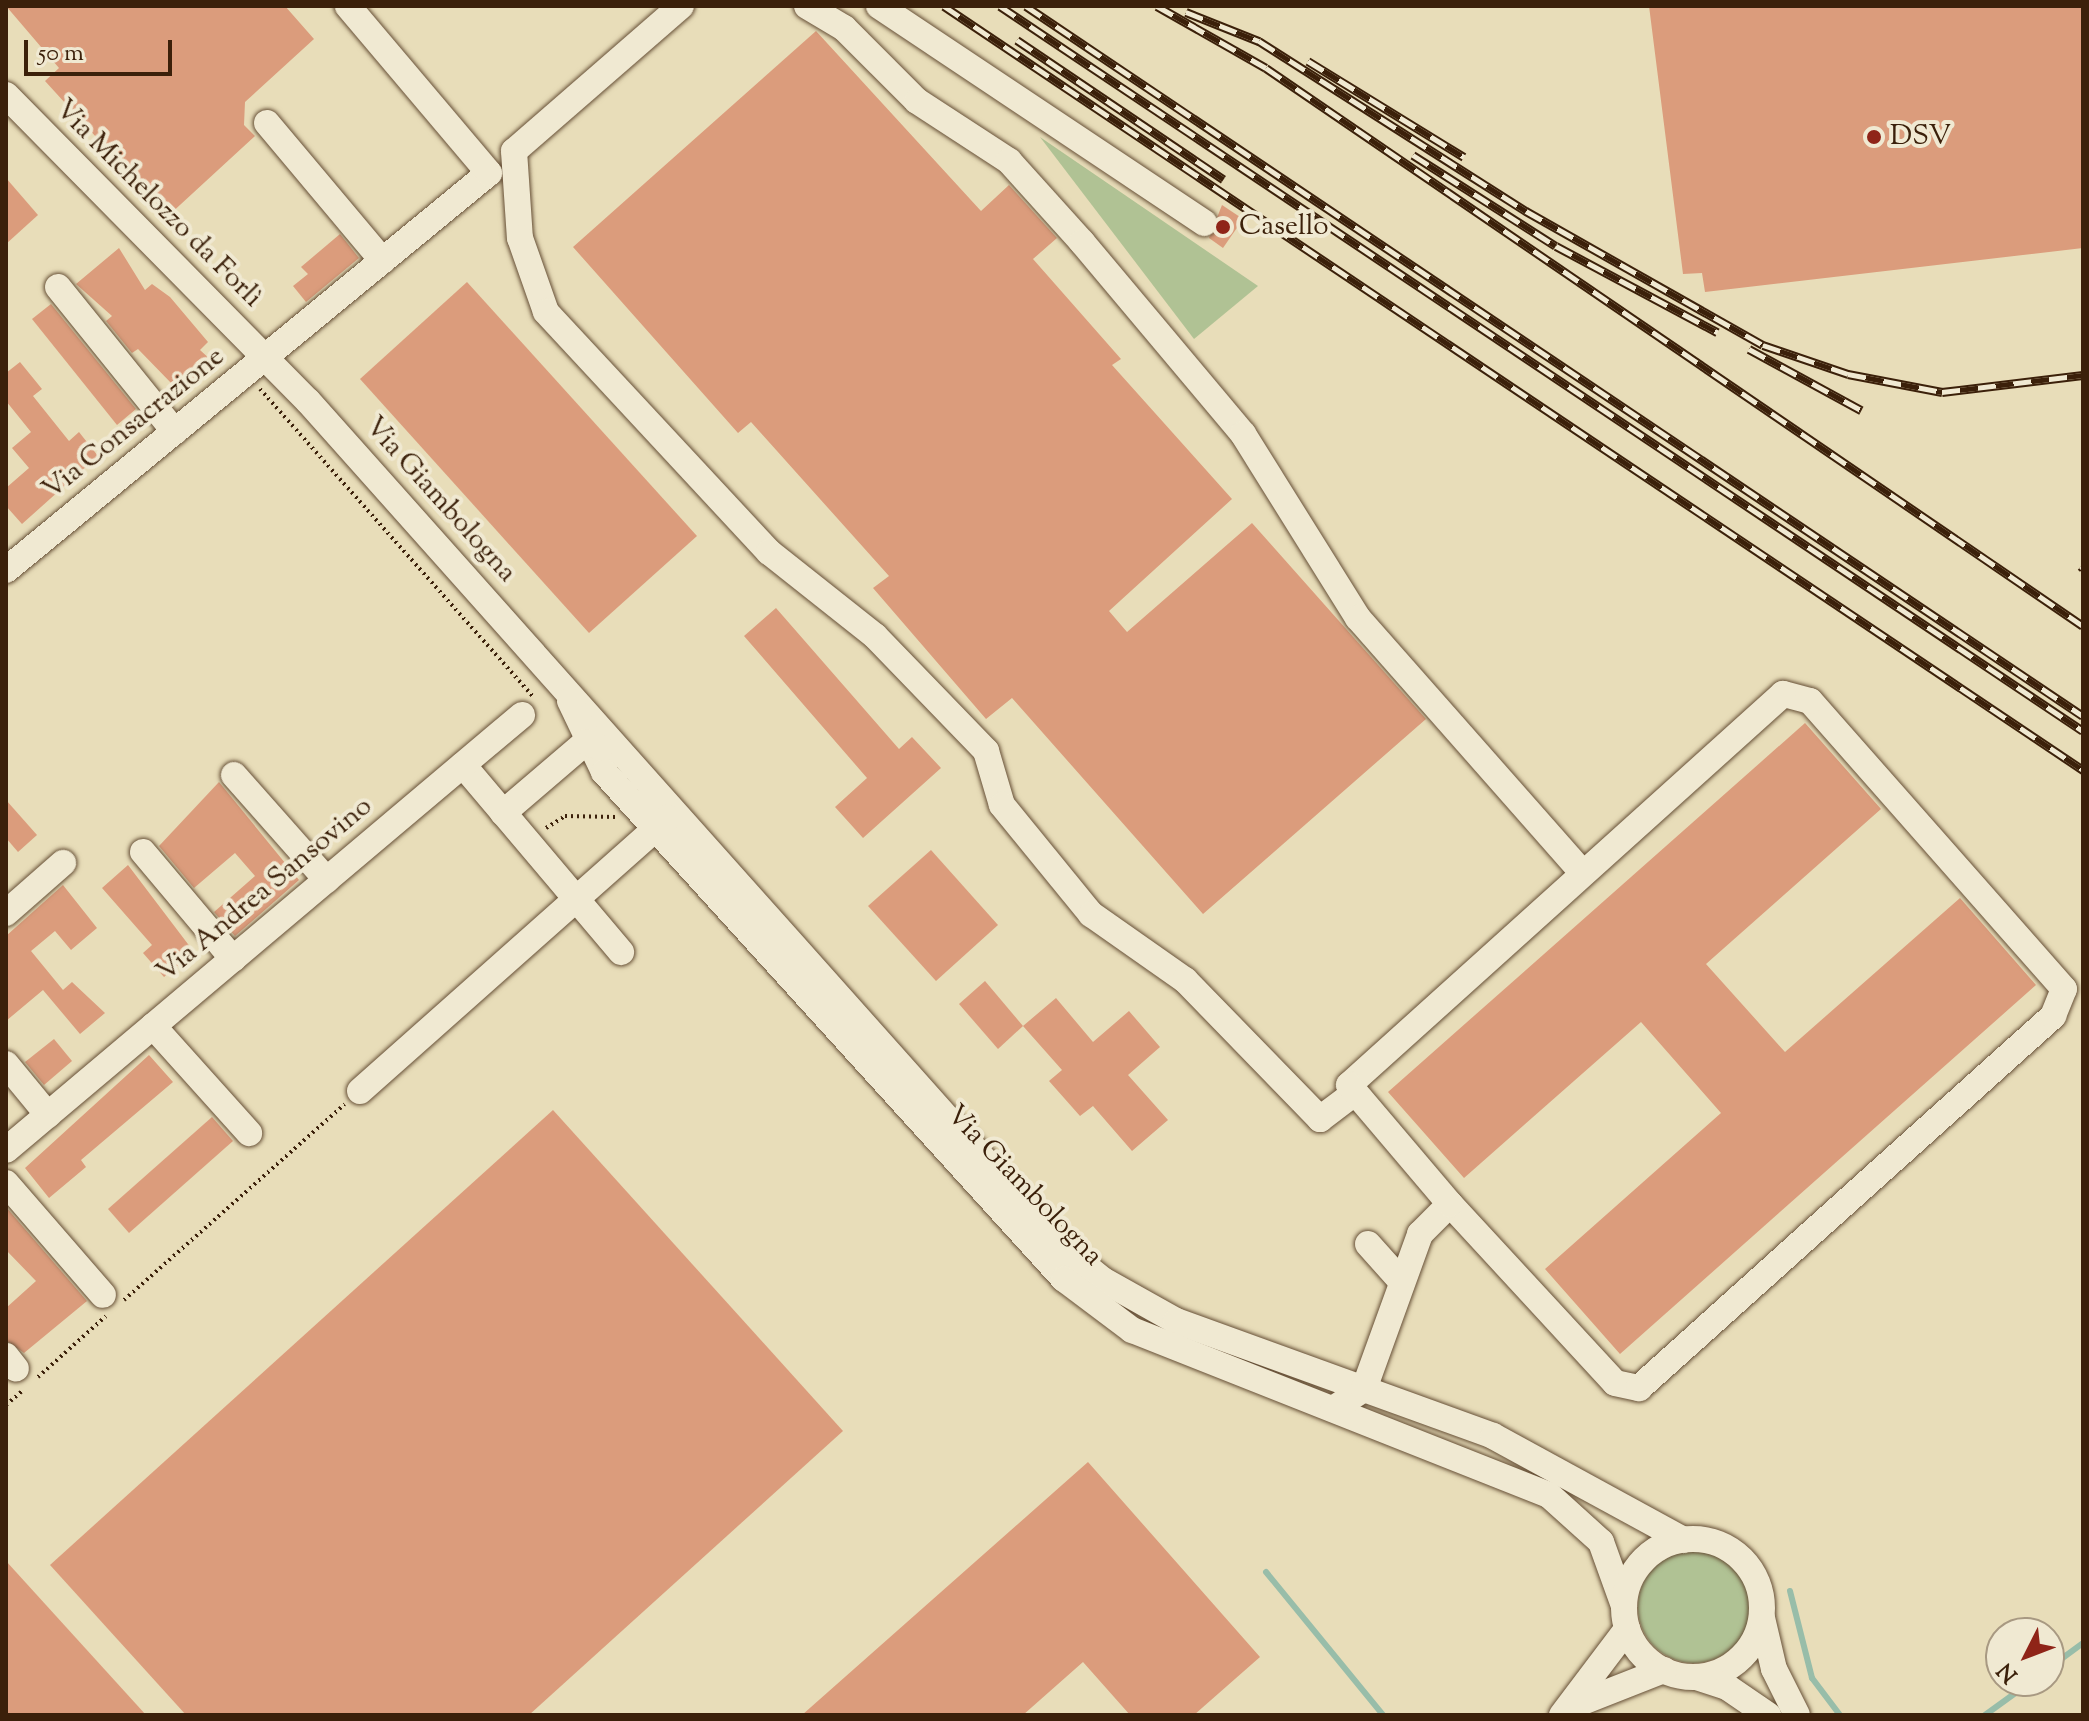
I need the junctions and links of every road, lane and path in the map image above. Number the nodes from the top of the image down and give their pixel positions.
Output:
1 (681, 6) edge
2 (807, 6) edge
3 (879, 6) edge
4 (360, 10) edge
5 (6, 95) edge
6 (267, 123) dead end
7 (1204, 223) dead end
8 (383, 261) junction
9 (58, 287) dead end
10 (266, 358) junction
11 (232, 384) junction
12 (175, 432) junction
13 (9, 562) edge
14 (564, 686) junction
15 (522, 715) joint
16 (586, 742) junction
17 (463, 765) junction
18 (234, 775) dead end
19 (623, 812) dead end
20 (503, 813) junction
21 (661, 823) junction
22 (538, 834) dead end
23 (143, 852) dead end
24 (63, 863) dead end
25 (1583, 873) junction
26 (327, 880) junction
27 (576, 899) junction
28 (6, 913) edge
29 (775, 950) junction
30 (621, 952) dead end
31 (233, 959) junction
32 (153, 1026) junction
33 (6, 1064) edge
34 (915, 1080) junction
35 (360, 1091) joint
36 (1352, 1095) junction
37 (48, 1115) junction
38 (249, 1133) dead end
39 (6, 1150) edge
40 (6, 1183) edge
41 (1450, 1204) junction
42 (1368, 1244) dead end
43 (1402, 1282) junction
44 (103, 1295) dead end
45 (1364, 1389) junction
46 (6, 1405) edge
47 (1333, 1409) junction
48 (1684, 1540) junction
49 (1761, 1616) junction
50 (1626, 1617) junction
51 (1664, 1670) junction
52 (1696, 1677) junction
53 (1566, 1711) edge
54 (1768, 1715) edge
55 (1797, 1715) edge

1 - 36 street
2 - 25 street
3 - 7 street
4 - 8 street, Via Consacrazione
5 - 10 street, Via Michelozzo da Forlì
6 - 8 street
8 - 10 street, Via Consacrazione
9 - 12 street
10 - 11 street, Via Consacrazione
10 - 14 street, Via Giambologna
11 - 12 street, Via Consacrazione
11 - 15 path
12 - 13 street, Via Consacrazione
14 - 16 street, Via Giambologna
14 - 34 street, Via Giambologna
15 - 17 street, Via Andrea Sansovino
16 - 20 street
16 - 21 street, Via Giambologna
17 - 20 street
17 - 26 street, Via Andrea Sansovino
18 - 26 street
19 - 22 path
20 - 27 street
21 - 27 street
21 - 29 street, Via Giambologna
23 - 31 street
24 - 28 street
25 - 36 street
25 - 41 street
26 - 31 street, Via Andrea Sansovino
27 - 30 street
27 - 35 street
29 - 34 street, Via Giambologna
29 - 47 street, Via Giambologna
31 - 32 street, Via Andrea Sansovino
32 - 37 street, Via Andrea Sansovino
32 - 38 street
33 - 37 street
34 - 45 street, Via Giambologna
35 - 46 path
36 - 41 street
37 - 39 street, Via Andrea Sansovino
40 - 44 street
41 - 43 street
42 - 43 street
43 - 45 street
45 - 47 street
45 - 48 street, Via Giambologna
47 - 50 street, Via Giambologna
48 - 49 street
48 - 50 street
49 - 52 street
49 - 55 street
50 - 51 street
50 - 53 street
51 - 52 street
51 - 53 street
52 - 54 street

